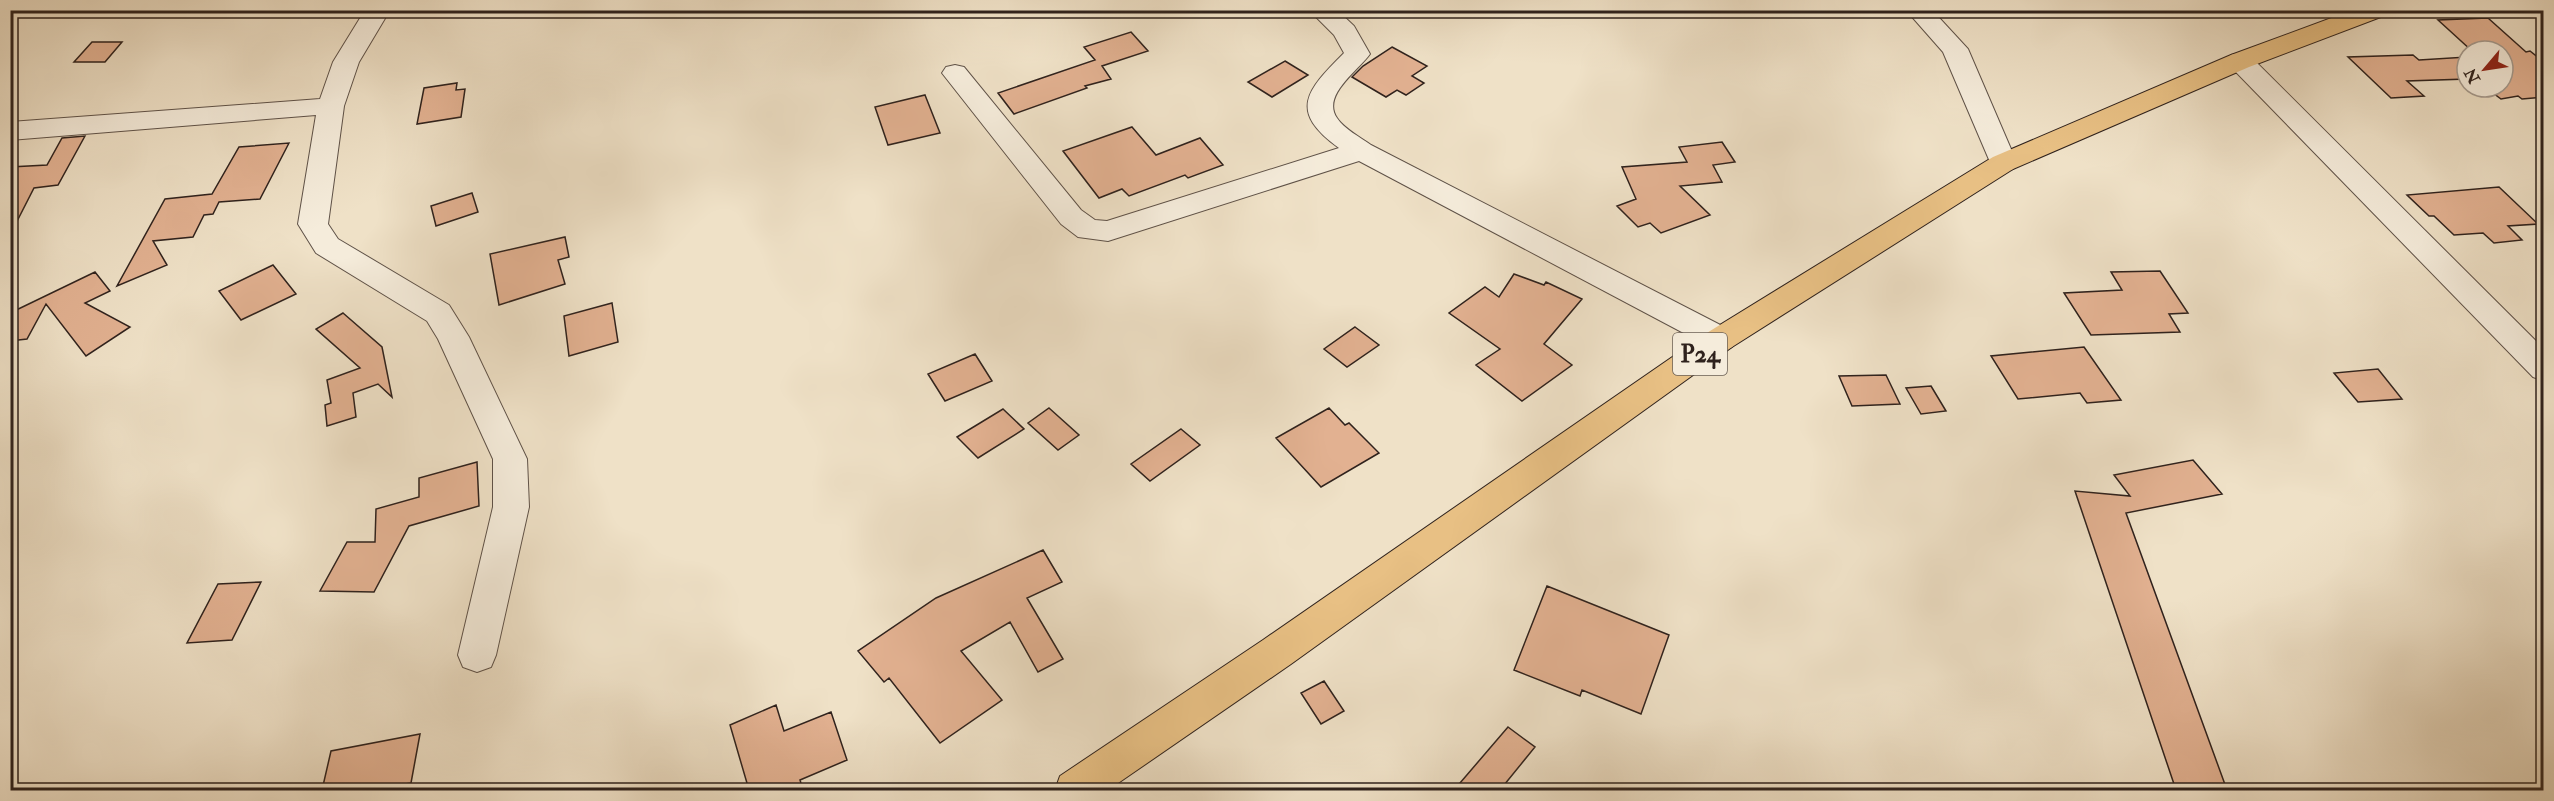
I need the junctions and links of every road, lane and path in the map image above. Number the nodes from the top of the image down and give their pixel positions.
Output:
1 (378, 10) edge
2 (1321, 10) edge
3 (1918, 10) edge
4 (2378, 10) edge
5 (2240, 61) junction
6 (955, 73) dead end
7 (331, 106) junction
8 (10, 131) edge
9 (1361, 151) junction
10 (2003, 163) junction
11 (1721, 339) junction
12 (2544, 369) edge
13 (477, 655) dead end
14 (1075, 790) edge

1 - 7 street
2 - 9 street
3 - 10 street
4 - 5 main road, P24
5 - 10 main road, P24
5 - 12 street
6 - 9 street
7 - 8 street
7 - 13 street
9 - 11 street
10 - 11 main road, P24
11 - 14 main road, P24

